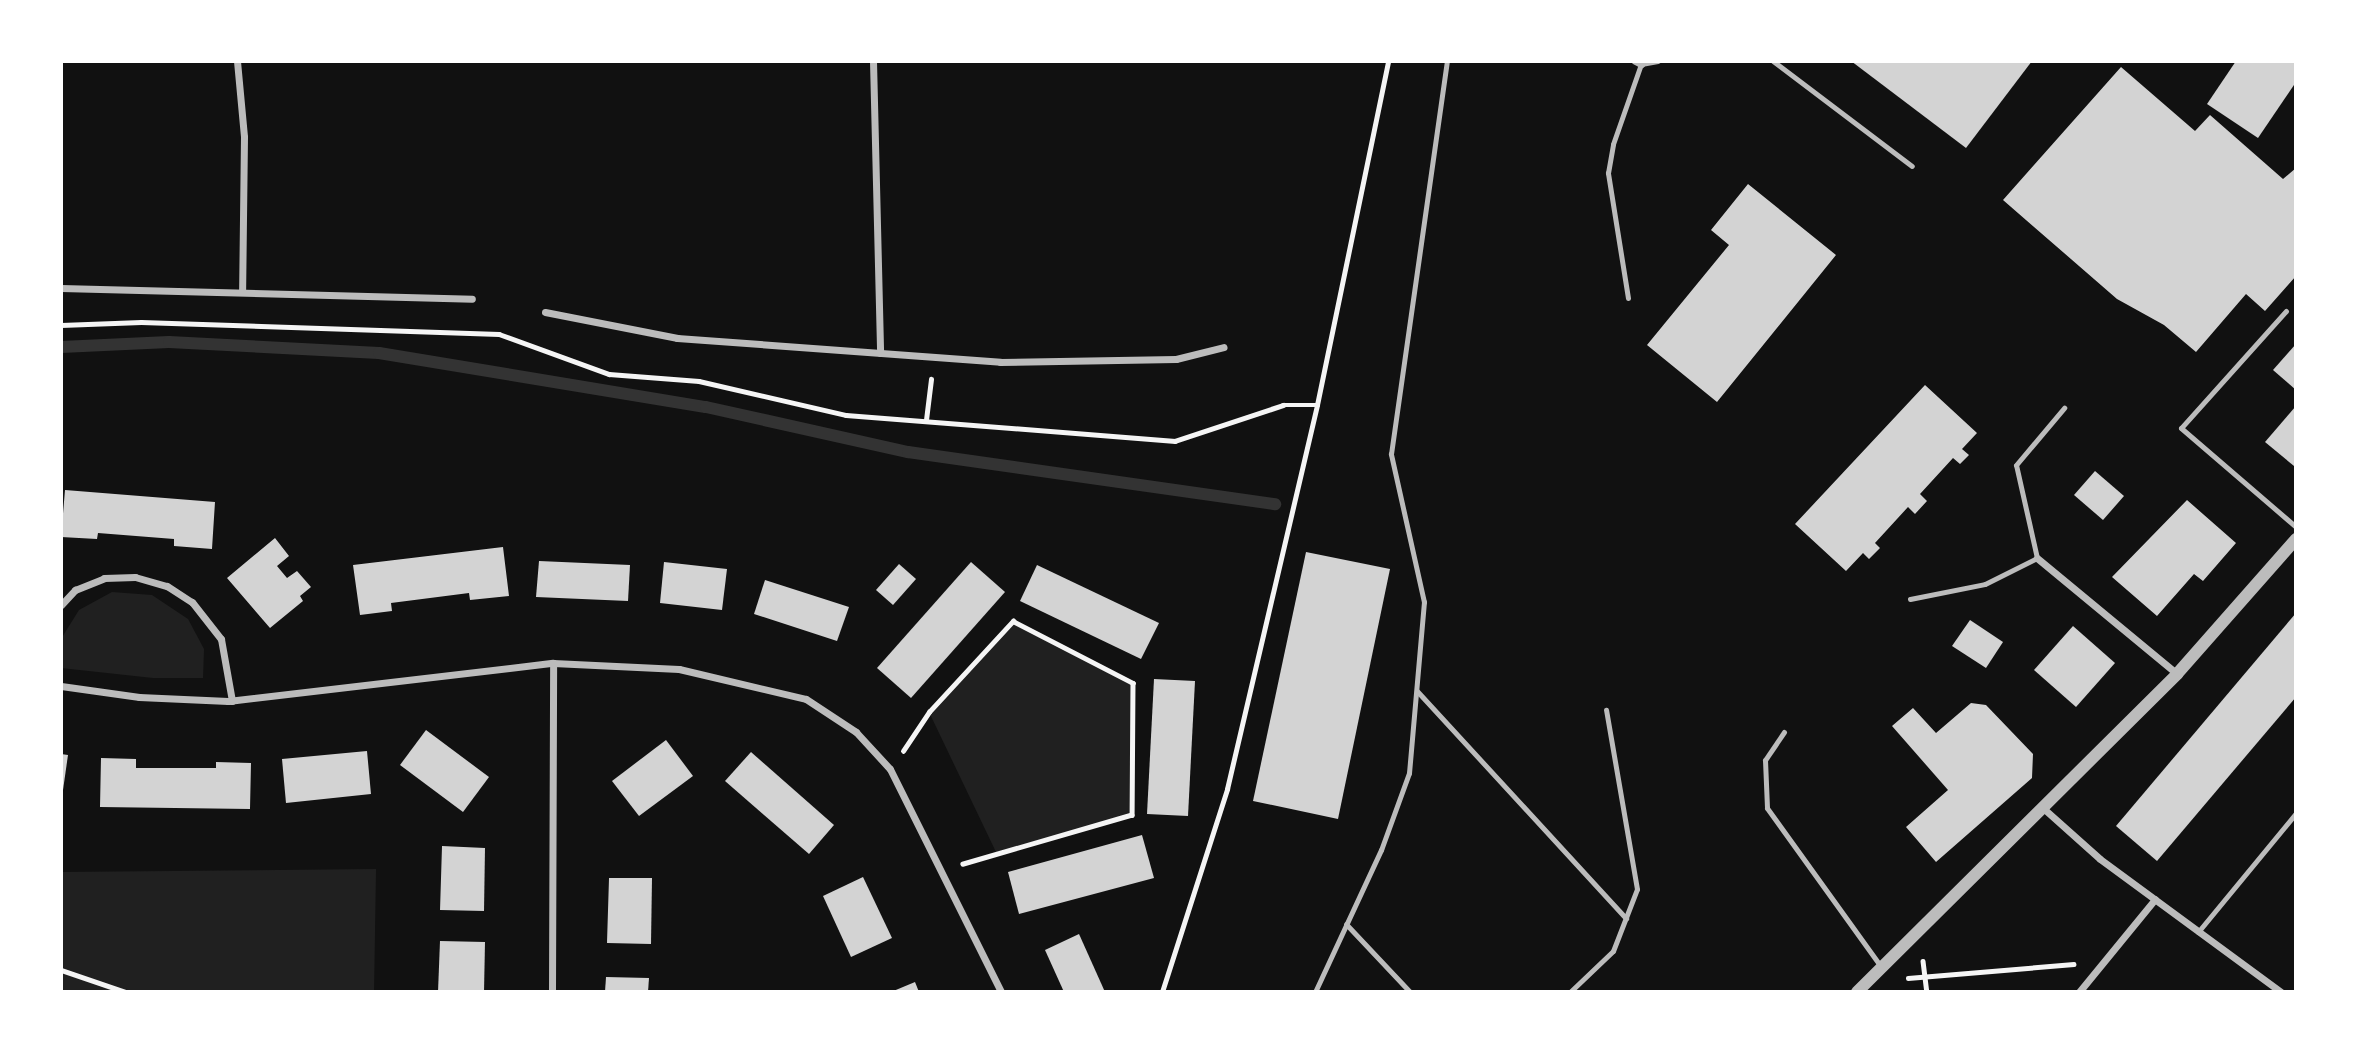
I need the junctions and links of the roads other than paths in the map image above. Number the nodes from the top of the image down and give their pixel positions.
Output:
1 (237, 61) edge
2 (873, 61) edge
3 (1447, 61) edge
4 (1658, 61) edge
5 (1773, 61) edge
6 (1638, 63) edge
7 (1912, 166) dead end
8 (61, 288) edge
9 (242, 290) junction
10 (1628, 298) dead end
11 (471, 299) dead end
12 (2286, 311) dead end
13 (545, 312) dead end
14 (1224, 347) dead end
15 (880, 353) junction
16 (2064, 408) dead end
17 (2296, 527) edge
18 (2296, 539) edge
19 (2037, 558) junction
20 (1910, 599) dead end
21 (61, 606) edge
22 (554, 663) junction
23 (2177, 674) junction
24 (61, 686) edge
25 (1418, 691) junction
26 (232, 701) junction
27 (1606, 710) dead end
28 (1784, 732) dead end
29 (2043, 808) junction
30 (2296, 813) edge
31 (2155, 899) junction
32 (1626, 918) junction
33 (1346, 924) junction
34 (2198, 932) junction
35 (1882, 968) junction
36 (1862, 987) edge
37 (552, 992) edge
38 (1001, 992) edge
39 (1315, 992) edge
40 (1410, 992) edge
41 (1570, 992) edge
42 (2079, 992) edge
43 (2281, 992) edge

1 - 9 street
2 - 15 street
3 - 25 lane
4 - 6 lane
5 - 7 lane
6 - 10 lane
8 - 9 street
9 - 11 street
12 - 17 lane
13 - 15 street
14 - 15 street
16 - 19 lane
18 - 23 street
19 - 20 lane
19 - 23 street
21 - 26 street
22 - 26 street
22 - 37 street
22 - 38 street
23 - 29 street
24 - 26 street
25 - 32 lane
25 - 33 lane
27 - 32 lane
28 - 35 lane
29 - 31 street
29 - 35 street
30 - 34 lane
31 - 34 street
31 - 42 street
32 - 41 lane
33 - 39 lane
33 - 40 lane
34 - 43 street
35 - 36 street

